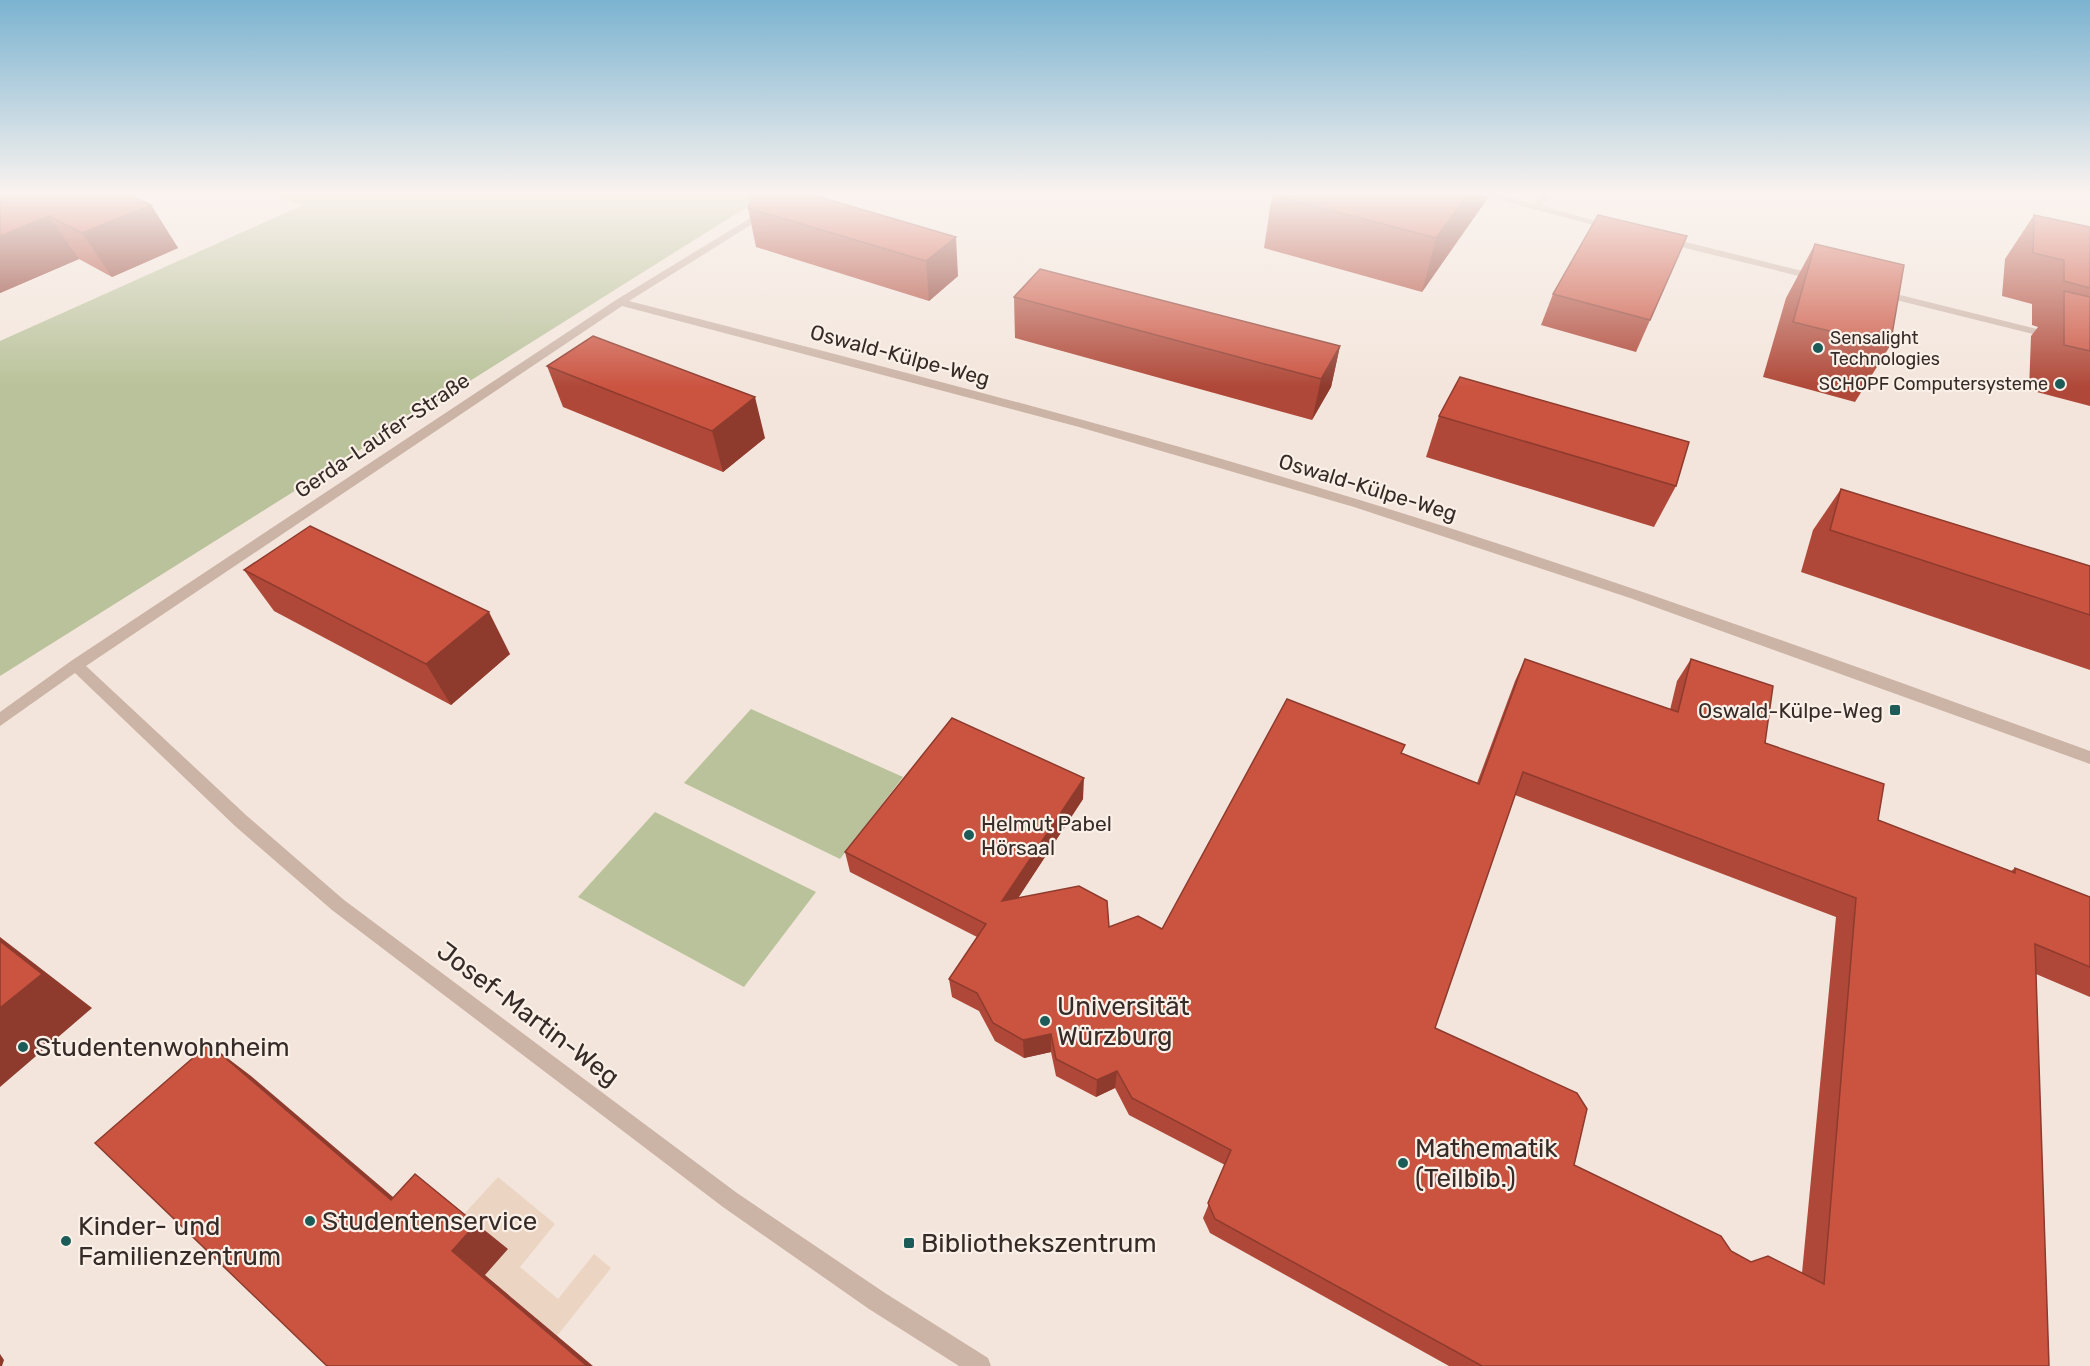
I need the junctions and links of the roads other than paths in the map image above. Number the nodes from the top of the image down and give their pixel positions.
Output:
1 (691, 259) edge
2 (1740, 259) edge
3 (1826, 280) edge
4 (1873, 291) edge
5 (620, 302) junction
6 (2090, 345) edge
7 (76, 665) junction
8 (0, 720) edge
9 (2090, 758) edge
10 (980, 1366) edge

1 - 5 street, Gerda-Laufer-Straße
2 - 3 street
4 - 6 street
5 - 7 street, Gerda-Laufer-Straße
5 - 9 street, Oswald-Külpe-Weg
7 - 8 street, Gerda-Laufer-Straße
7 - 10 street, Josef-Martin-Weg

